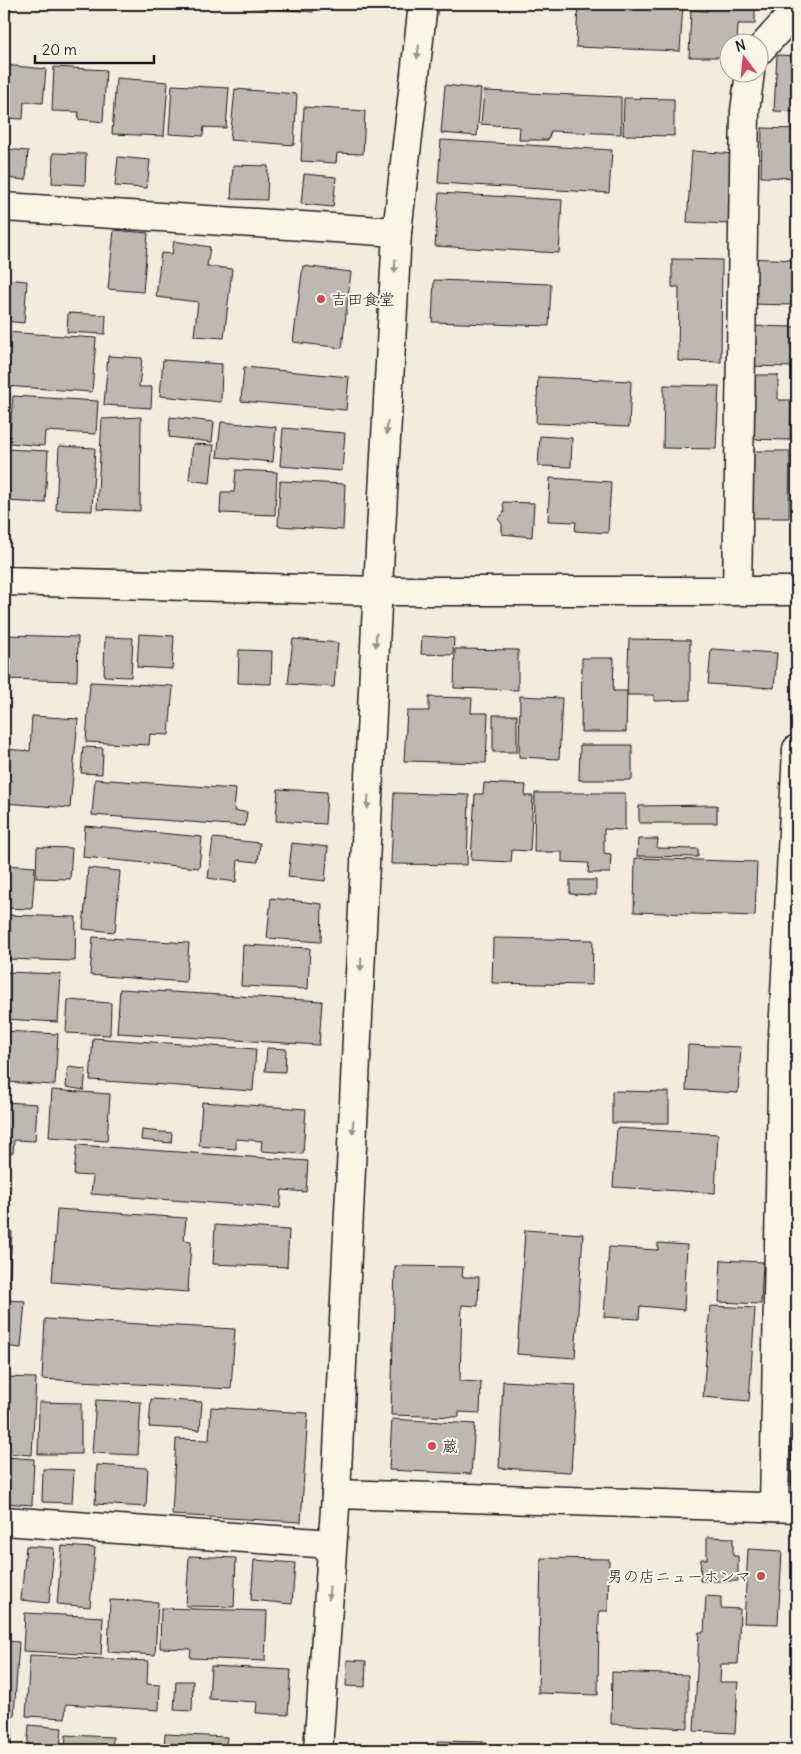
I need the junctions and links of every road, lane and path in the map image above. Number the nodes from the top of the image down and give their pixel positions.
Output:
1 (423, 4) edge
2 (797, 9) edge
3 (768, 41) edge
4 (749, 82) edge
5 (4, 207) edge
6 (397, 232) junction
7 (4, 581) edge
8 (379, 591) junction
9 (736, 591) junction
10 (797, 591) edge
11 (797, 749) edge
12 (336, 1494) junction
13 (785, 1508) edge
14 (4, 1521) edge
15 (332, 1544) junction
16 (318, 1750) edge

1 -> 6 street
2 - 3 street
4 - 9 street
5 - 6 street
6 -> 8 street
7 - 8 street
8 - 9 street
8 -> 12 street
9 - 10 street
11 - 13 street
12 - 13 street
12 - 15 street
14 - 15 street
15 -> 16 street

